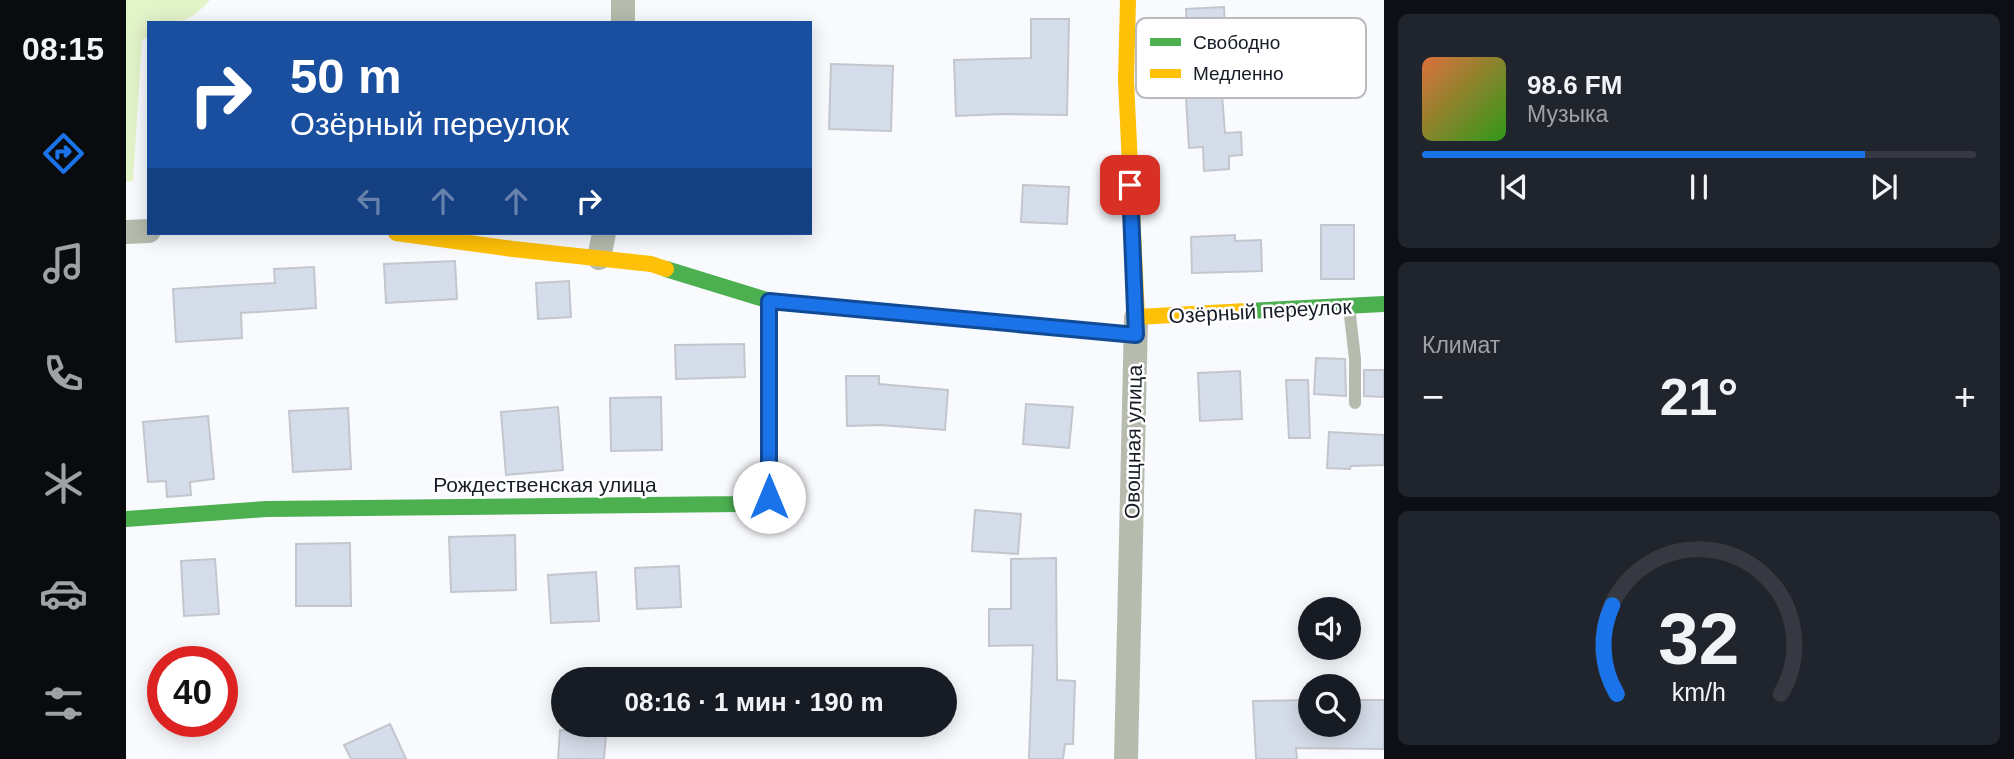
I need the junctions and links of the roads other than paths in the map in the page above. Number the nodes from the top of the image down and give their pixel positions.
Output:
1 (623, 0) edge
2 (1128, 0) edge
3 (623, 21) edge
4 (147, 231) edge
5 (126, 232) edge
6 (412, 235) edge
7 (604, 235) edge
8 (599, 258) junction
9 (769, 301) junction
10 (1384, 304) edge
11 (1349, 306) junction
12 (1136, 326) junction
13 (1355, 403) dead end
14 (126, 519) edge
15 (1126, 759) edge

1 - 3 street
2 - 12 street, Овощная улица
4 - 5 street
6 - 8 street, Озёрный переулок
7 - 8 street
8 - 9 street, Озёрный переулок
9 - 12 street, Озёрный переулок
9 - 14 street, Рождественская улица
10 - 11 street, Озёрный переулок
11 - 12 street, Озёрный переулок
11 - 13 lane
12 - 15 street, Овощная улица

